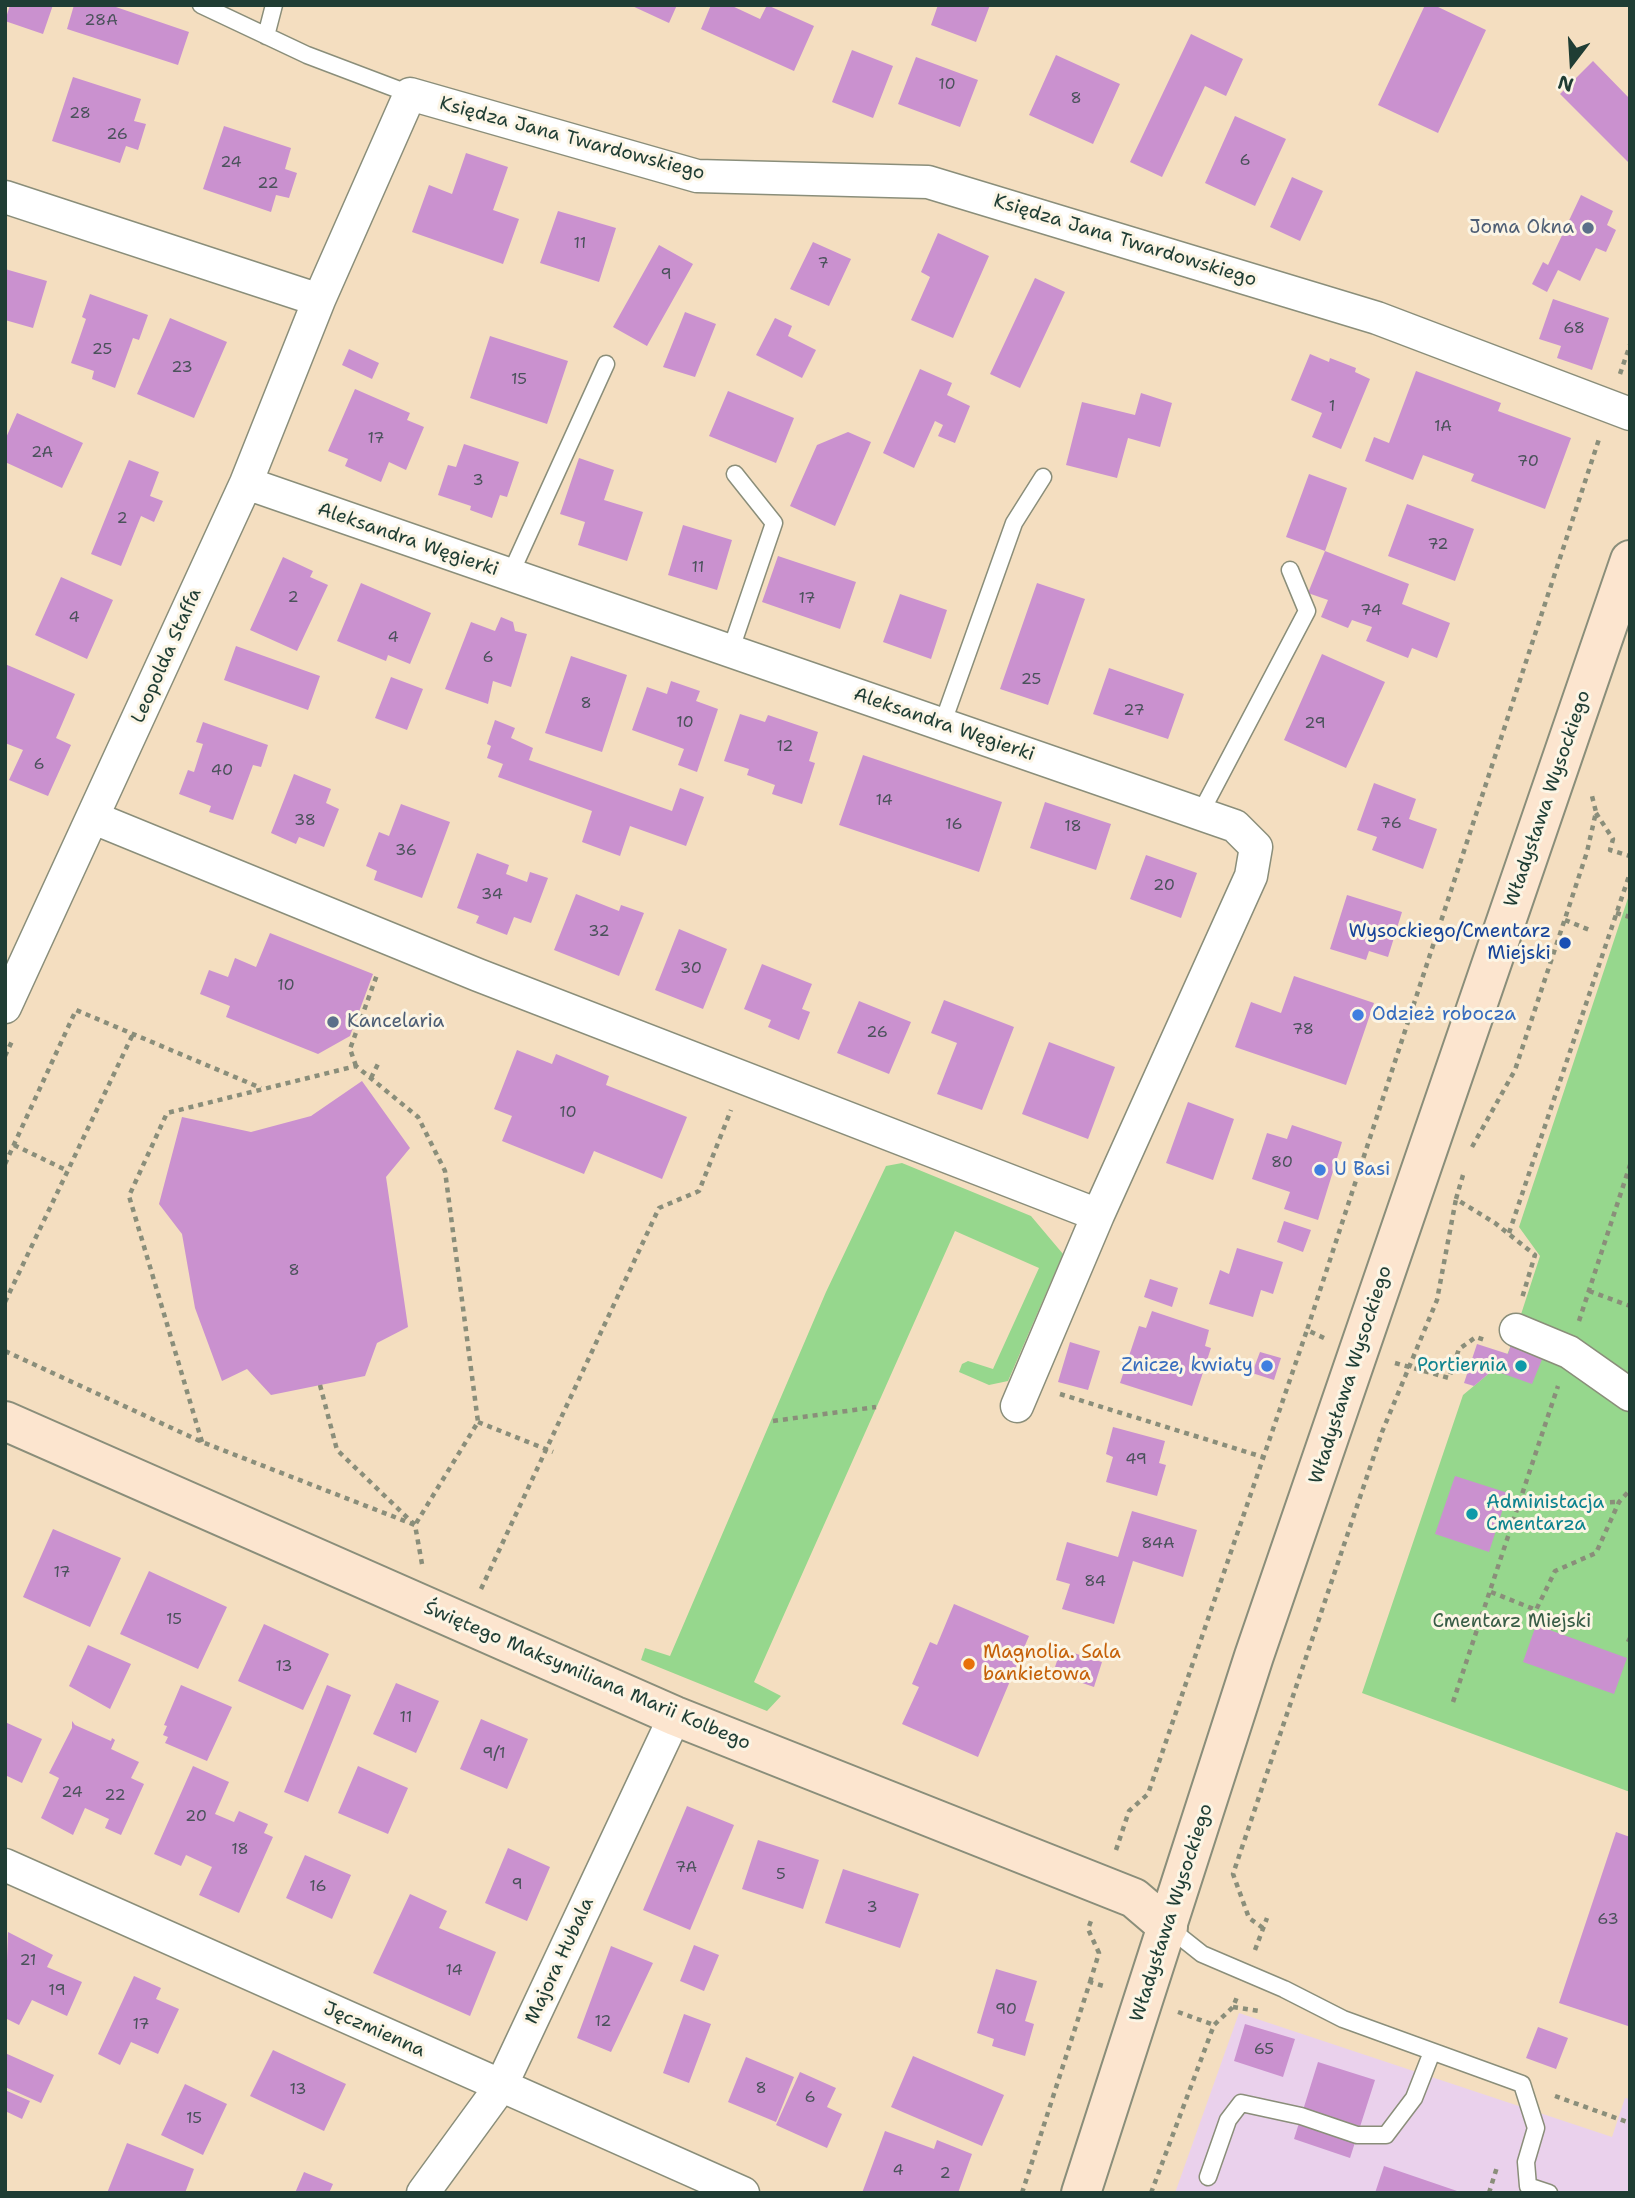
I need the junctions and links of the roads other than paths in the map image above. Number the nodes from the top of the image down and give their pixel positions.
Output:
1 (201, 5) edge
2 (274, 5) edge
3 (266, 36) junction
4 (410, 94) junction
5 (5, 197) edge
6 (318, 300) junction
7 (606, 364) dead end
8 (1620, 410) edge
9 (734, 474) dead end
10 (1043, 477) dead end
11 (246, 483) junction
12 (1630, 560) edge
13 (1290, 570) dead end
14 (510, 575) junction
15 (730, 652) junction
16 (942, 725) junction
17 (1200, 814) junction
18 (94, 818) junction
19 (11, 1019) edge
20 (1098, 1215) junction
21 (1516, 1330) dead end
22 (1022, 1394) road end
23 (1630, 1395) edge
24 (5, 1421) edge
25 (675, 1716) junction
26 (5, 1865) edge
27 (1168, 1927) junction
28 (1432, 2052) junction
29 (501, 2086) junction
30 (1209, 2176) dead end
31 (423, 2193) edge
32 (743, 2193) edge
33 (1081, 2193) edge
34 (1549, 2193) edge

1 - 3 lane
2 - 3 lane
3 - 4 lane
4 - 6 street
4 - 8 street, Księdza Jana Twardowskiego
5 - 6 street
6 - 11 street, Leopolda Staffa
7 - 14 lane
9 - 15 lane
10 - 16 lane
11 - 14 street, Aleksandra Węgierki
11 - 18 street, Leopolda Staffa
12 - 27 street, Władysława Wysockiego
13 - 17 lane
14 - 15 street, Aleksandra Węgierki
15 - 16 street, Aleksandra Węgierki
16 - 17 street, Aleksandra Węgierki
17 - 20 street, Aleksandra Węgierki
18 - 19 street, Leopolda Staffa
18 - 20 street
20 - 22 street, Aleksandra Węgierki
21 - 23 street
24 - 25 street, Świętego Maksymiliana Marii Kolbego
25 - 27 street, Świętego Maksymiliana Marii Kolbego
25 - 29 street, Majora Hubala
26 - 29 street, Jęczmienna
27 - 28 lane
27 - 33 street, Władysława Wysockiego
28 - 30 lane
28 - 34 lane
29 - 31 street, Majora Hubala
29 - 32 street, Jęczmienna

